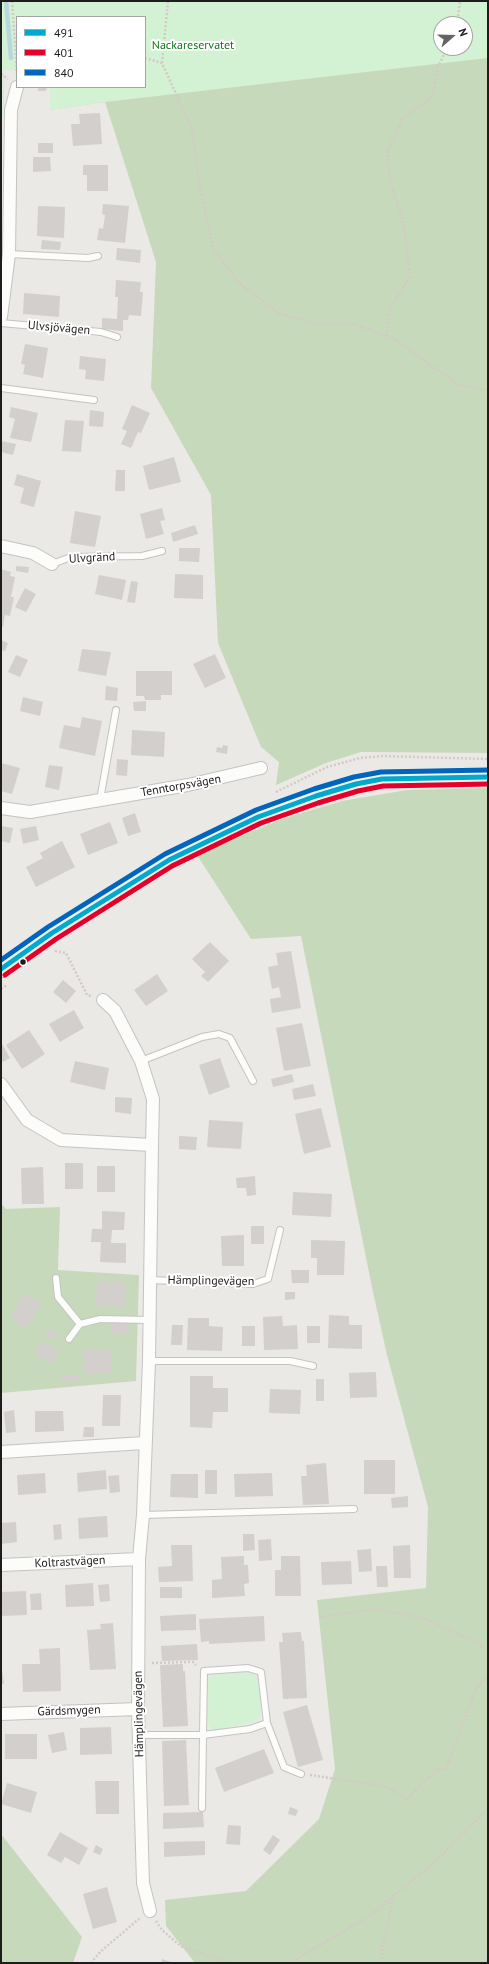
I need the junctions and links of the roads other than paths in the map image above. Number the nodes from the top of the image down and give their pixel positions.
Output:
1 (17, 88) edge
2 (9, 254) junction
3 (98, 256) dead end
4 (1, 317) edge
5 (1, 323) edge
6 (117, 337) dead end
7 (1, 388) edge
8 (94, 400) dead end
9 (1, 546) edge
10 (162, 551) dead end
11 (52, 564) joint
12 (116, 710) dead end
13 (261, 768) dead end
14 (488, 777) edge
15 (100, 800) junction
16 (1, 808) edge
17 (6, 975) edge
18 (103, 1000) road end
19 (141, 1061) junction
20 (253, 1081) dead end
21 (1, 1084) edge
22 (152, 1145) junction
23 (280, 1230) dead end
24 (56, 1278) dead end
25 (150, 1280) junction
26 (150, 1320) junction
27 (80, 1324) junction
28 (69, 1339) dead end
29 (149, 1361) junction
30 (313, 1366) dead end
31 (144, 1443) junction
32 (1, 1452) edge
33 (354, 1509) dead end
34 (143, 1516) junction
35 (139, 1559) junction
36 (1, 1565) edge
37 (138, 1709) junction
38 (1, 1714) edge
39 (267, 1723) junction
40 (138, 1735) junction
41 (203, 1735) junction
42 (301, 1774) road end
43 (202, 1808) dead end
44 (150, 1911) road end

1 - 2 street
2 - 3 lane
2 - 4 street
5 - 6 lane, Ulvsjövägen
7 - 8 lane
9 - 11 street, Ulvgränd
10 - 11 lane, Ulvgränd
12 - 15 lane
13 - 15 street, Tenntorpsvägen
14 - 17 main road
15 - 16 street, Tenntorpsvägen
18 - 19 street, Hämplingevägen
19 - 20 lane
19 - 22 street, Hämplingevägen
21 - 22 street
22 - 25 street, Hämplingevägen
23 - 25 lane, Hämplingevägen
24 - 27 lane
25 - 26 street, Hämplingevägen
26 - 27 lane
26 - 29 street, Hämplingevägen
27 - 28 lane
29 - 30 lane
29 - 31 street, Hämplingevägen
31 - 32 street
31 - 34 street, Hämplingevägen
33 - 34 lane
34 - 35 street, Hämplingevägen
35 - 36 street, Koltrastvägen
35 - 37 street, Hämplingevägen
37 - 38 street, Gärdsmygen
37 - 40 street, Hämplingevägen
39 - 41 lane
39 - 41 lane
39 - 42 lane
40 - 41 lane
40 - 44 street, Hämplingevägen
41 - 43 lane

